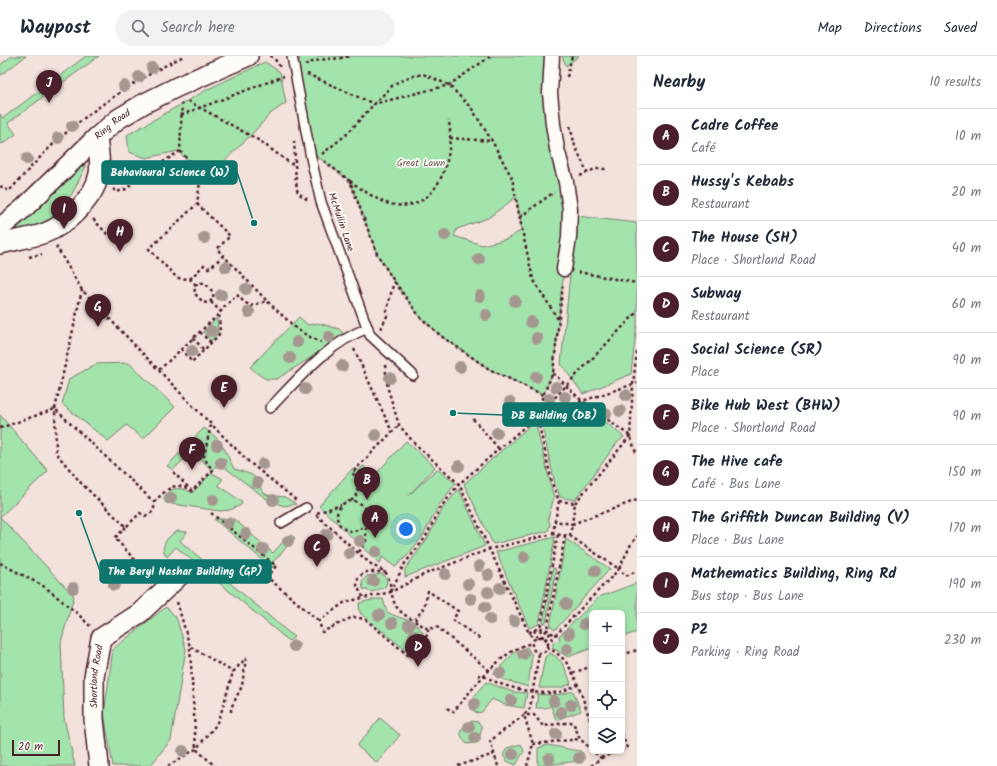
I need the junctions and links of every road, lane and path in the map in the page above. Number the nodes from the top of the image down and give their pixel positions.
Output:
1 (218, 56) edge
2 (248, 56) edge
3 (270, 56) edge
4 (292, 56) edge
5 (350, 56) edge
6 (491, 56) edge
7 (552, 56) edge
8 (572, 56) edge
9 (167, 65) dead end
10 (304, 66) dead end
11 (168, 68) dead end
12 (305, 73) dead end
13 (567, 78) dead end
14 (450, 85) junction
15 (182, 97) dead end
16 (374, 104) junction
17 (199, 108) junction
18 (448, 120) dead end
19 (568, 121) dead end
20 (97, 137) junction
21 (450, 138) junction
22 (492, 141) junction
23 (180, 151) junction
24 (296, 162) dead end
25 (608, 169) dead end
26 (587, 172) junction
27 (350, 181) junction
28 (566, 182) junction
29 (0, 186) edge
30 (109, 186) dead end
31 (9, 190) dead end
32 (196, 204) junction
33 (0, 216) edge
34 (520, 217) junction
35 (92, 218) dead end
36 (0, 228) edge
37 (108, 235) dead end
38 (0, 244) edge
39 (54, 244) dead end
40 (224, 255) junction
41 (564, 269) junction
42 (190, 279) junction
43 (394, 281) junction
44 (637, 283) edge
45 (196, 285) junction
46 (82, 290) junction
47 (267, 301) junction
48 (211, 302) junction
49 (637, 312) edge
50 (220, 313) junction
51 (387, 316) dead end
52 (559, 321) junction
53 (368, 328) junction
54 (200, 332) junction
55 (193, 338) junction
56 (343, 341) junction
57 (211, 343) junction
58 (181, 350) junction
59 (204, 350) junction
60 (637, 352) edge
61 (393, 356) junction
62 (159, 370) junction
63 (553, 373) junction
64 (413, 375) dead end
65 (637, 383) edge
66 (633, 384) junction
67 (567, 385) junction
68 (544, 395) junction
69 (582, 401) junction
70 (270, 408) dead end
71 (55, 409) junction
72 (537, 416) junction
73 (473, 419) dead end
74 (399, 425) junction
75 (0, 428) edge
76 (392, 432) junction
77 (630, 436) junction
78 (499, 449) junction
79 (637, 455) edge
80 (175, 472) dead end
81 (459, 484) junction
82 (192, 491) junction
83 (351, 500) junction
84 (559, 500) junction
85 (637, 500) edge
86 (154, 502) junction
87 (575, 503) junction
88 (341, 505) junction
89 (306, 508) dead end
90 (211, 514) dead end
91 (314, 514) dead end
92 (555, 521) junction
93 (281, 522) dead end
94 (366, 523) junction
95 (572, 524) junction
96 (126, 527) junction
97 (553, 534) junction
98 (558, 534) junction
99 (565, 536) junction
100 (570, 536) junction
101 (637, 536) edge
102 (490, 549) junction
103 (359, 552) dead end
104 (0, 563) edge
105 (552, 564) junction
106 (560, 565) junction
107 (619, 570) junction
108 (385, 572) dead end
109 (637, 572) edge
110 (157, 575) dead end
111 (179, 576) dead end
112 (391, 592) junction
113 (363, 597) junction
114 (176, 598) dead end
115 (415, 620) junction
116 (319, 621) junction
117 (540, 628) junction
118 (428, 629) junction
119 (547, 629) junction
120 (534, 630) junction
121 (552, 632) junction
122 (529, 633) junction
123 (555, 636) junction
124 (101, 638) junction
125 (538, 638) junction
126 (542, 638) junction
127 (482, 640) dead end
128 (534, 640) junction
129 (545, 640) junction
130 (532, 643) junction
131 (547, 644) junction
132 (190, 647) junction
133 (547, 647) junction
134 (637, 650) edge
135 (539, 653) junction
136 (625, 654) edge
137 (589, 667) edge
138 (490, 671) junction
139 (233, 672) junction
140 (573, 673) junction
141 (478, 675) dead end
142 (485, 675) junction
143 (578, 685) junction
144 (532, 692) junction
145 (447, 708) dead end
146 (530, 708) junction
147 (231, 712) dead end
148 (524, 715) junction
149 (534, 716) junction
150 (590, 718) edge
151 (580, 739) junction
152 (533, 744) junction
153 (589, 747) edge
154 (196, 749) junction
155 (494, 754) junction
156 (596, 754) edge
157 (612, 754) edge
158 (600, 758) junction
159 (99, 766) edge
160 (168, 766) edge
161 (215, 766) edge
162 (458, 766) edge
163 (498, 766) edge
164 (527, 766) edge
165 (591, 766) edge

1 - 33 street, Ring Road
2 - 20 street, Ring Road
3 - 17 path
4 - 53 lane, McMullin Lane
5 - 10 path
6 - 14 path
7 - 28 street
8 - 13 path
9 - 11 path
12 - 16 path
14 - 16 path
14 - 16 path
14 - 22 path
15 - 17 path
16 - 27 path
17 - 23 path
17 - 24 path
18 - 21 path
19 - 26 path
20 - 36 street, Ring Road
20 - 38 street
21 - 22 path
21 - 27 path
22 - 34 path
23 - 30 path
23 - 32 path
25 - 26 path
26 - 28 path
27 - 43 path
28 - 34 path
28 - 41 street
29 - 31 path
32 - 40 path
32 - 42 path
34 - 52 path
35 - 37 path
39 - 46 path
40 - 42 path
40 - 47 path
41 - 44 path
41 - 52 path
42 - 45 path
43 - 51 path
43 - 68 path
45 - 48 path
45 - 48 path
46 - 62 path
46 - 71 path
47 - 50 path
47 - 56 path
48 - 50 path
49 - 67 path
50 - 54 path
50 - 57 path
52 - 63 path
53 - 56 lane
53 - 61 lane, McMullin Lane
54 - 55 path
54 - 57 path
55 - 58 path
55 - 59 path
56 - 70 lane
56 - 76 path
57 - 59 path
58 - 59 path
58 - 62 path
60 - 66 path
61 - 64 lane, McMullin Lane
61 - 74 path
62 - 82 path
63 - 67 path
63 - 68 path
65 - 66 path
66 - 69 path
66 - 77 path
67 - 69 path
67 - 72 path
68 - 72 path
69 - 72 path
69 - 77 path
71 - 75 path
71 - 86 path
71 - 96 path
72 - 78 path
72 - 84 path
73 - 78 path
74 - 76 path
74 - 81 path
76 - 83 path
77 - 79 path
77 - 87 path
78 - 81 path
80 - 82 path
81 - 102 path
81 - 112 path
82 - 86 path
83 - 88 path
83 - 94 path
84 - 87 path
84 - 92 path
85 - 95 path
86 - 96 path
87 - 95 path
88 - 91 path
88 - 94 path
89 - 93 lane
90 - 116 path
92 - 95 path
92 - 97 path
94 - 103 path
95 - 100 path
96 - 110 path
97 - 98 path
97 - 102 path
98 - 99 path
98 - 105 path
99 - 100 path
99 - 106 path
100 - 107 path
101 - 107 path
102 - 112 path
102 - 122 path
104 - 124 path
105 - 106 path
105 - 117 path
106 - 119 path
107 - 109 path
107 - 123 path
108 - 113 path
111 - 124 street, Shortland Road
112 - 113 path
112 - 115 path
113 - 116 path
114 - 132 path
115 - 118 path
115 - 127 path
116 - 118 path
117 - 119 path
117 - 120 path
117 - 126 path
118 - 138 path
119 - 121 path
119 - 126 path
120 - 122 path
120 - 125 path
121 - 123 path
121 - 129 path
122 - 128 path
123 - 131 path
124 - 159 street, Shortland Road
125 - 126 path
125 - 128 path
126 - 129 path
128 - 130 path
129 - 131 path
130 - 135 path
130 - 138 path
131 - 133 path
132 - 139 path
132 - 154 path
133 - 135 path
133 - 140 path
134 - 136 path
135 - 144 path
137 - 140 path
138 - 142 path
139 - 147 path
139 - 154 path
140 - 143 path
141 - 142 path
142 - 144 path
142 - 145 path
143 - 144 path
143 - 150 path
144 - 146 path
146 - 148 path
146 - 149 path
148 - 149 path
148 - 152 path
148 - 155 path
149 - 151 path
151 - 152 path
151 - 153 path
152 - 164 path
154 - 160 path
154 - 161 path
155 - 162 path
155 - 163 path
156 - 158 path
157 - 158 path
158 - 165 path

